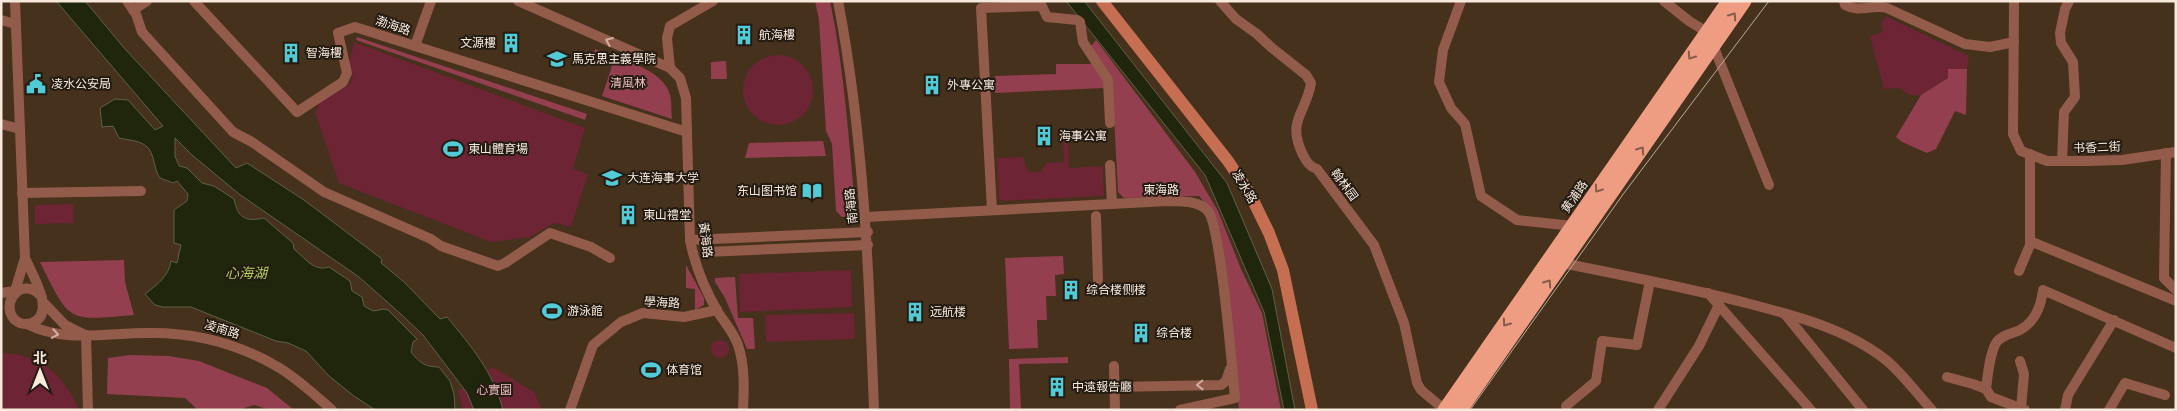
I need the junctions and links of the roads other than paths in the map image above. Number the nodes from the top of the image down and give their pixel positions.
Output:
1 (15, 1) edge
2 (127, 1) edge
3 (147, 1) edge
4 (194, 1) edge
5 (431, 1) edge
6 (518, 1) edge
7 (713, 1) edge
8 (838, 1) edge
9 (1102, 1) edge
10 (1220, 1) edge
11 (1461, 1) edge
12 (1664, 1) edge
13 (1729, 1) edge
14 (1744, 1) edge
15 (1844, 1) edge
16 (2014, 1) edge
17 (2069, 1) edge
18 (133, 10) junction
19 (1, 20) edge
20 (16, 24) junction
21 (1710, 39) junction
22 (2014, 42) junction
23 (415, 46) junction
24 (670, 68) junction
25 (1110, 123) dead end
26 (1, 124) edge
27 (20, 129) junction
28 (687, 132) junction
29 (2025, 152) junction
30 (2171, 153) edge
31 (2062, 161) junction
32 (1110, 164) dead end
33 (1769, 185) dead end
34 (141, 191) dead end
35 (22, 193) junction
36 (1112, 204) junction
37 (992, 210) junction
38 (1096, 216) dead end
39 (866, 217) junction
40 (1572, 226) junction
41 (868, 232) junction
42 (690, 240) junction
43 (2030, 241) junction
44 (868, 245) junction
45 (706, 252) dead end
46 (25, 258) junction
47 (610, 258) dead end
48 (1556, 261) junction
49 (2018, 271) dead end
50 (1098, 280) dead end
51 (1650, 281) junction
52 (2176, 290) edge
53 (15, 291) junction
54 (1708, 293) junction
55 (2, 294) edge
56 (43, 300) junction
57 (2176, 301) edge
58 (1719, 305) junction
59 (717, 310) junction
60 (1784, 313) junction
61 (1, 320) edge
62 (2114, 320) junction
63 (24, 324) junction
64 (86, 335) junction
65 (2176, 348) edge
66 (1231, 361) junction
67 (2020, 361) dead end
68 (1114, 366) dead end
69 (1947, 377) dead end
70 (1114, 387) junction
71 (1986, 389) junction
72 (2165, 395) dead end
73 (1566, 406) dead end
74 (2023, 409) edge
75 (88, 410) edge
76 (332, 410) edge
77 (570, 410) edge
78 (743, 410) edge
79 (874, 410) edge
80 (1115, 410) edge
81 (1180, 410) edge
82 (1312, 410) edge
83 (1445, 410) edge
84 (1461, 410) edge
85 (1658, 410) edge
86 (1811, 410) edge
87 (1864, 410) edge
88 (1932, 410) edge
89 (2065, 410) edge
90 (2109, 410) edge

1 - 20 street
2 - 18 street
3 - 18 street
4 - 23 street, 渤海路
5 - 23 street
24 -> 6 street
7 - 24 street
8 - 39 street, 南海路
9 - 82 main road, 凌水路
10 - 83 street, 翰林园
11 - 40 street
12 - 21 street
13 - 21 highway, 黄浦路
21 -> 14 highway, 黄浦路
15 - 22 street
16 - 22 street
17 - 31 street
18 - 47 street
19 - 20 street
20 - 27 street
21 - 33 street
21 -> 40 highway, 黄浦路
48 -> 21 highway, 黄浦路
22 - 29 street
23 - 28 street, 渤海路
24 - 28 street, 黃海路
25 - 37 street
26 - 27 street
27 - 35 street
28 - 42 street, 黃海路
29 - 31 street, 书香二街
29 - 43 street
30 - 31 street, 书香二街
30 - 52 street
32 - 36 street
34 - 35 street
35 - 46 street
36 - 37 street, 東海路
36 - 66 street, 東海路
37 - 39 street, 東海路
38 - 50 street
39 - 41 street, 南海路
40 - 48 highway, 黄浦路
41 - 42 street
41 - 44 street, 南海路
42 - 59 street, 黃海路
43 - 49 street
43 - 57 street
44 - 45 street
44 - 79 street, 南海路
46 - 53 street
46 - 56 street
48 - 51 street
48 -> 83 highway, 黄浦路
84 -> 48 highway, 黄浦路
51 - 54 street
51 - 73 street
53 - 55 street
53 - 56 street
53 - 63 street
54 - 58 street
54 - 60 street
56 - 63 street
56 - 64 street
58 - 85 street
58 - 86 street
59 - 77 street, 學海路
59 - 78 street, 黃海路
60 - 87 street
60 - 88 street
61 - 63 street, 凌南路
62 - 65 street
62 - 71 street
62 - 89 street
63 -> 64 street, 凌南路
64 - 75 street
64 - 76 street, 凌南路
66 -> 70 street
66 - 81 street, 東海路
67 - 74 street
68 - 70 street
69 - 71 street
70 - 80 street
71 - 74 street
72 - 90 street

